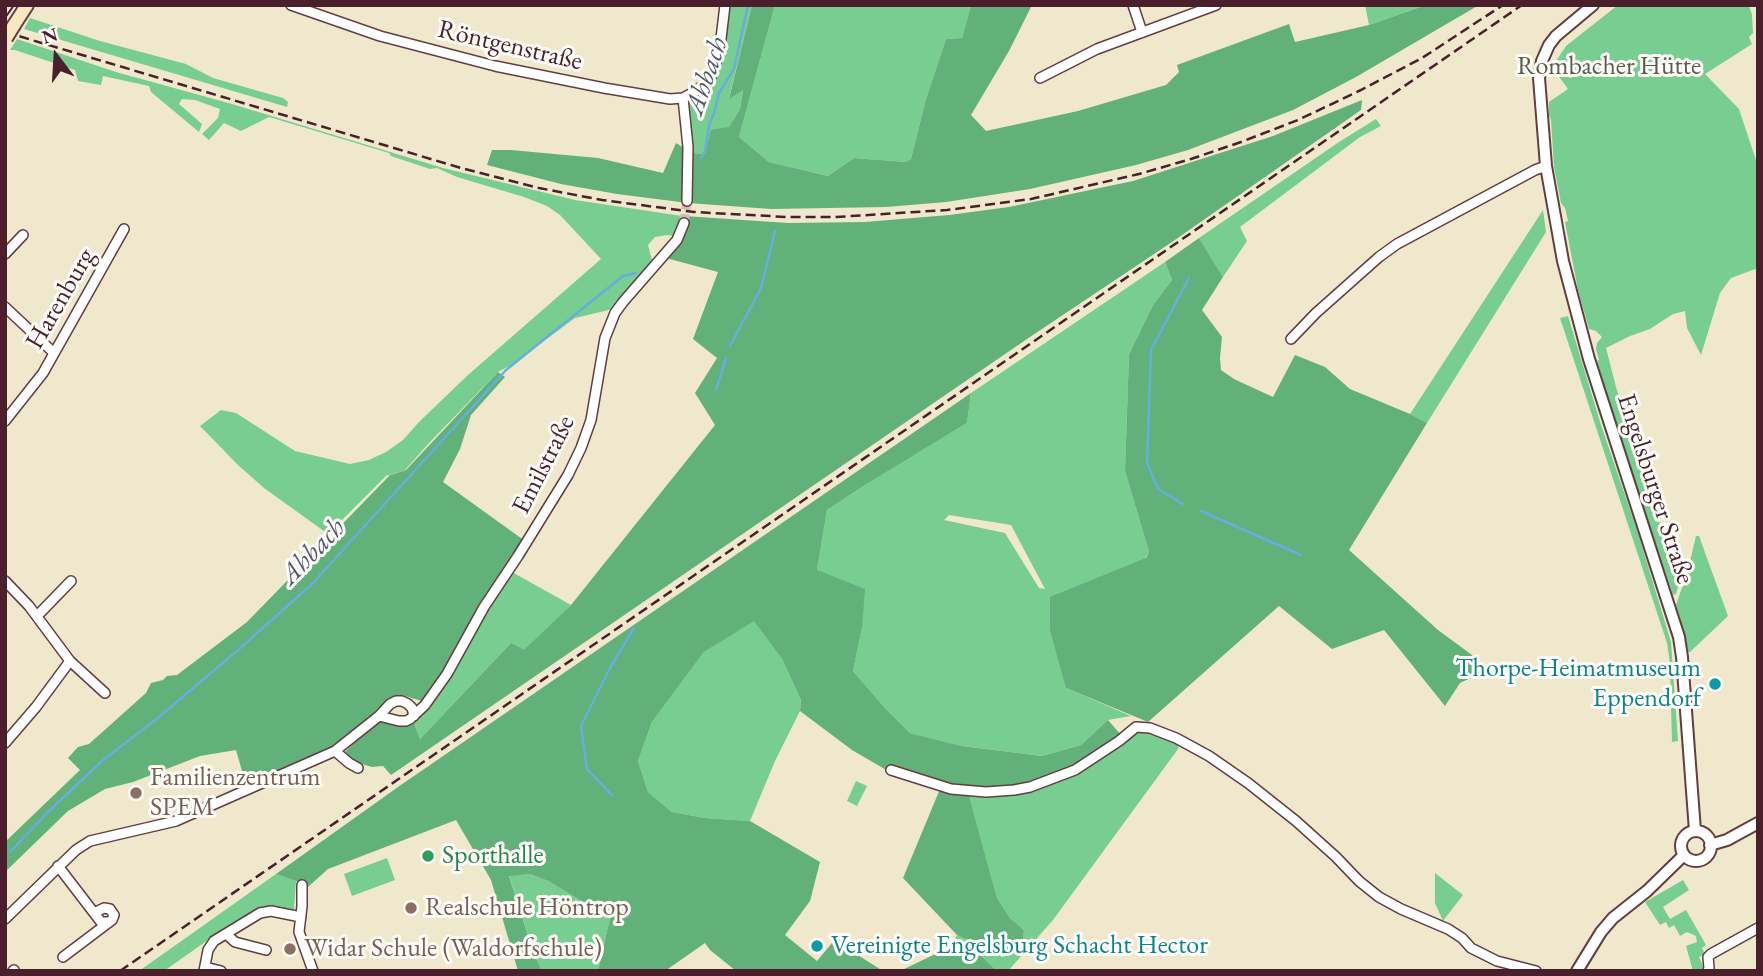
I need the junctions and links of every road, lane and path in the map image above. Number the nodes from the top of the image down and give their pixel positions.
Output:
1 (27, 5) edge
2 (290, 5) edge
3 (725, 5) edge
4 (1133, 5) edge
5 (1216, 5) edge
6 (1593, 5) edge
7 (1142, 32) junction
8 (6, 38) edge
9 (1040, 78) dead end
10 (683, 98) junction
11 (1546, 166) junction
12 (687, 201) tunnel mouth
13 (684, 223) tunnel mouth
14 (124, 229) dead end
15 (23, 235) dead end
16 (5, 254) edge
17 (6, 308) edge
18 (1291, 339) dead end
19 (54, 353) junction
20 (5, 421) edge
21 (5, 581) edge
22 (71, 581) dead end
23 (37, 616) junction
24 (70, 661) junction
25 (105, 693) dead end
26 (379, 716) junction
27 (414, 716) junction
28 (5, 743) edge
29 (335, 751) junction
30 (358, 768) dead end
31 (891, 770) dead end
32 (1758, 823) edge
33 (1695, 831) junction
34 (1710, 845) junction
35 (1684, 855) junction
36 (58, 866) junction
37 (302, 885) dead end
38 (301, 917) junction
39 (5, 919) edge
40 (1758, 928) edge
41 (226, 934) junction
42 (267, 950) dead end
43 (63, 957) dead end
44 (205, 969) edge
45 (221, 971) edge
46 (313, 971) edge
47 (1536, 971) edge
48 (1577, 971) edge
49 (1708, 971) edge

1 - 8 main road, bridge
2 - 10 street, Röntgenstraße
3 - 10 street
4 - 7 street
5 - 7 street
6 - 11 street, Engelsburger Straße
7 - 9 street
10 - 12 street
11 - 18 street
11 - 33 street, Engelsburger Straße
13 - 27 street, Emilstraße
14 - 19 street, Harenburg
15 - 16 street
17 - 19 street
19 - 20 street, Harenburg
21 - 23 street
22 - 23 street
23 - 24 street
24 - 25 street
24 - 28 street
26 - 27 street
26 - 27 street
26 - 29 street
29 - 30 street
29 - 36 street
31 - 47 street
32 - 34 street
33 - 34 street
33 - 35 street
34 - 35 street
35 - 48 street
36 - 39 street
36 - 43 street
37 - 38 street
38 - 41 street
38 - 46 street
40 - 49 street
41 - 42 street
41 - 44 street
44 - 45 street

